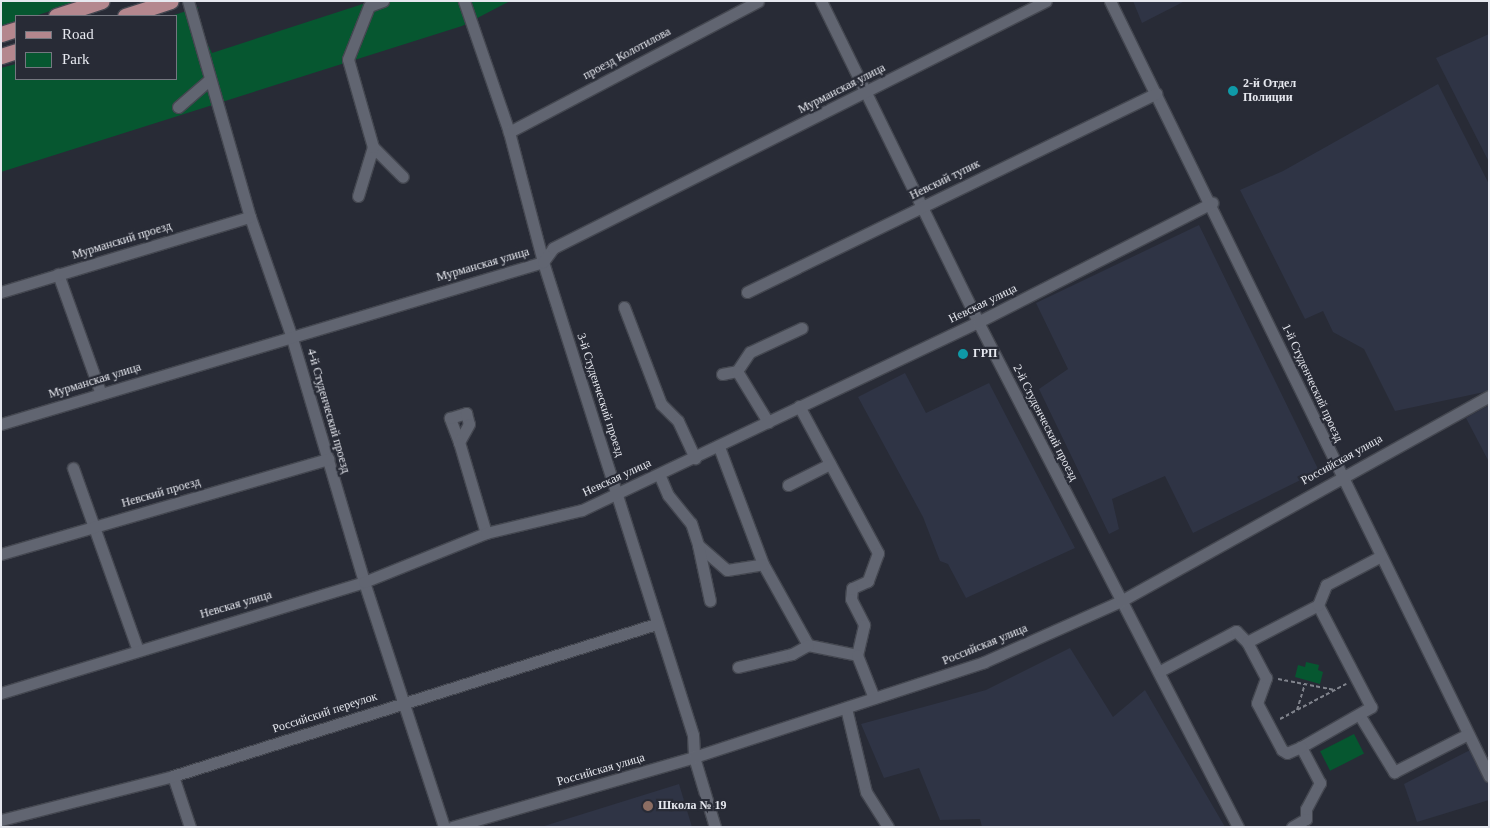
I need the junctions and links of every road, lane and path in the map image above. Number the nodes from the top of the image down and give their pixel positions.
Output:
1 (102, 1) edge
2 (172, 1) edge
3 (188, 1) edge
4 (382, 1) edge
5 (464, 1) edge
6 (758, 1) edge
7 (821, 1) edge
8 (1046, 1) edge
9 (1110, 1) edge
10 (59, 15) edge
11 (128, 15) edge
12 (15, 29) edge
13 (1, 34) edge
14 (15, 51) edge
15 (1, 56) edge
16 (210, 80) junction
17 (867, 92) junction
18 (1156, 92) junction
19 (178, 107) dead end
20 (509, 132) junction
21 (373, 147) junction
22 (403, 177) dead end
23 (358, 196) dead end
24 (1212, 203) junction
25 (921, 207) junction
26 (250, 217) junction
27 (543, 262) junction
28 (58, 274) junction
29 (1, 292) edge
30 (747, 292) dead end
31 (624, 307) dead end
32 (978, 322) junction
33 (802, 328) dead end
34 (291, 335) junction
35 (737, 371) junction
36 (722, 374) dead end
37 (101, 394) junction
38 (1489, 396) edge
39 (799, 406) junction
40 (768, 422) junction
41 (1, 424) edge
42 (460, 442) dead end
43 (719, 447) junction
44 (695, 458) junction
45 (328, 459) junction
46 (830, 464) junction
47 (73, 468) dead end
48 (659, 474) junction
49 (1341, 476) junction
50 (788, 486) dead end
51 (616, 492) junction
52 (91, 527) junction
53 (486, 533) junction
54 (698, 545) junction
55 (1, 554) edge
56 (1380, 556) junction
57 (763, 564) junction
58 (364, 582) junction
59 (710, 600) dead end
60 (1121, 601) junction
61 (1318, 605) junction
62 (656, 624) junction
63 (1247, 642) junction
64 (808, 645) junction
65 (136, 648) junction
66 (857, 655) junction
67 (738, 667) dead end
68 (1160, 671) junction
69 (1266, 678) junction
70 (1356, 679) junction
71 (1305, 682) junction
72 (1335, 690) junction
73 (1, 693) edge
74 (874, 698) junction
75 (406, 701) junction
76 (846, 708) junction
77 (1297, 710) junction
78 (1360, 716) junction
79 (1269, 725) junction
80 (1468, 734) junction
81 (1301, 747) junction
82 (694, 758) junction
83 (173, 776) junction
84 (1489, 776) edge
85 (1, 820) edge
86 (190, 827) edge
87 (444, 827) edge
88 (452, 827) edge
89 (715, 827) edge
90 (888, 827) edge
91 (1238, 827) edge
92 (1292, 827) edge

1 - 10 main road
2 - 11 main road
3 - 16 street, 4-й Студенческий проезд
4 - 21 street
5 - 20 street, 3-й Студенческий проезд
6 - 20 street, проезд Колотилова
7 - 17 street, 2-й Студенческий проезд
8 - 17 street, Мурманская улица
9 - 18 street, 1-й Студенческий проезд
12 - 13 main road
14 - 15 main road
16 - 19 street
16 - 26 street, 4-й Студенческий проезд
17 - 25 street, 2-й Студенческий проезд
17 - 27 street, Мурманская улица
18 - 24 street, 1-й Студенческий проезд
18 - 25 street, Невский тупик
20 - 27 street, 3-й Студенческий проезд
21 - 22 street
21 - 23 street
24 - 32 street, Невская улица
24 - 49 street, 1-й Студенческий проезд
25 - 30 street, Невский тупик
25 - 32 street, 2-й Студенческий проезд
26 - 28 street, Мурманский проезд
26 - 34 street, 4-й Студенческий проезд
27 - 34 street, Мурманская улица
27 - 51 street, 3-й Студенческий проезд
28 - 29 street, Мурманский проезд
28 - 37 street
31 - 44 street
32 - 39 street, Невская улица
32 - 60 street, 2-й Студенческий проезд
33 - 35 street
34 - 37 street, Мурманская улица
34 - 45 street, 4-й Студенческий проезд
35 - 36 street
35 - 40 street
37 - 41 street, Мурманская улица
38 - 49 street, Российская улица
39 - 40 street, Невская улица
39 - 46 street
40 - 43 street, Невская улица
42 - 53 street
43 - 44 street, Невская улица
43 - 57 street
44 - 48 street, Невская улица
45 - 52 street, Невский проезд
45 - 58 street, 4-й Студенческий проезд
46 - 50 street
46 - 66 street
47 - 52 street
48 - 51 street, Невская улица
48 - 54 street
49 - 56 street, 1-й Студенческий проезд
49 - 60 street, Российская улица
51 - 53 street, Невская улица
51 - 62 street, 3-й Студенческий проезд
52 - 55 street, Невский проезд
52 - 65 street
53 - 58 street, Невская улица
54 - 57 street
54 - 59 street
56 - 61 street
56 - 80 street, 1-й Студенческий проезд
57 - 64 street
58 - 65 street, Невская улица
58 - 75 street, 4-й Студенческий проезд
60 - 68 street, 2-й Студенческий проезд
60 - 74 street, Российская улица
61 - 63 street
61 - 70 street
62 - 75 street, Российский переулок
62 - 82 street, 3-й Студенческий проезд
63 - 68 street
63 - 69 street
64 - 66 street
64 - 67 street
65 - 73 street, Невская улица
66 - 74 street
68 - 91 street, 2-й Студенческий проезд
69 - 71 path
69 - 79 street
70 - 72 path
70 - 78 street
71 - 72 path
71 - 77 path
72 - 77 path
74 - 76 street, Российская улица
75 - 83 street, Российский переулок
75 - 87 street, 4-й Студенческий проезд
76 - 82 street, Российская улица
76 - 90 street
77 - 79 path
78 - 80 street
78 - 81 street
79 - 81 street
80 - 84 street, 1-й Студенческий проезд
81 - 92 street
82 - 88 street, Российская улица
82 - 89 street, 3-й Студенческий проезд
83 - 85 street, Российский переулок
83 - 86 street

